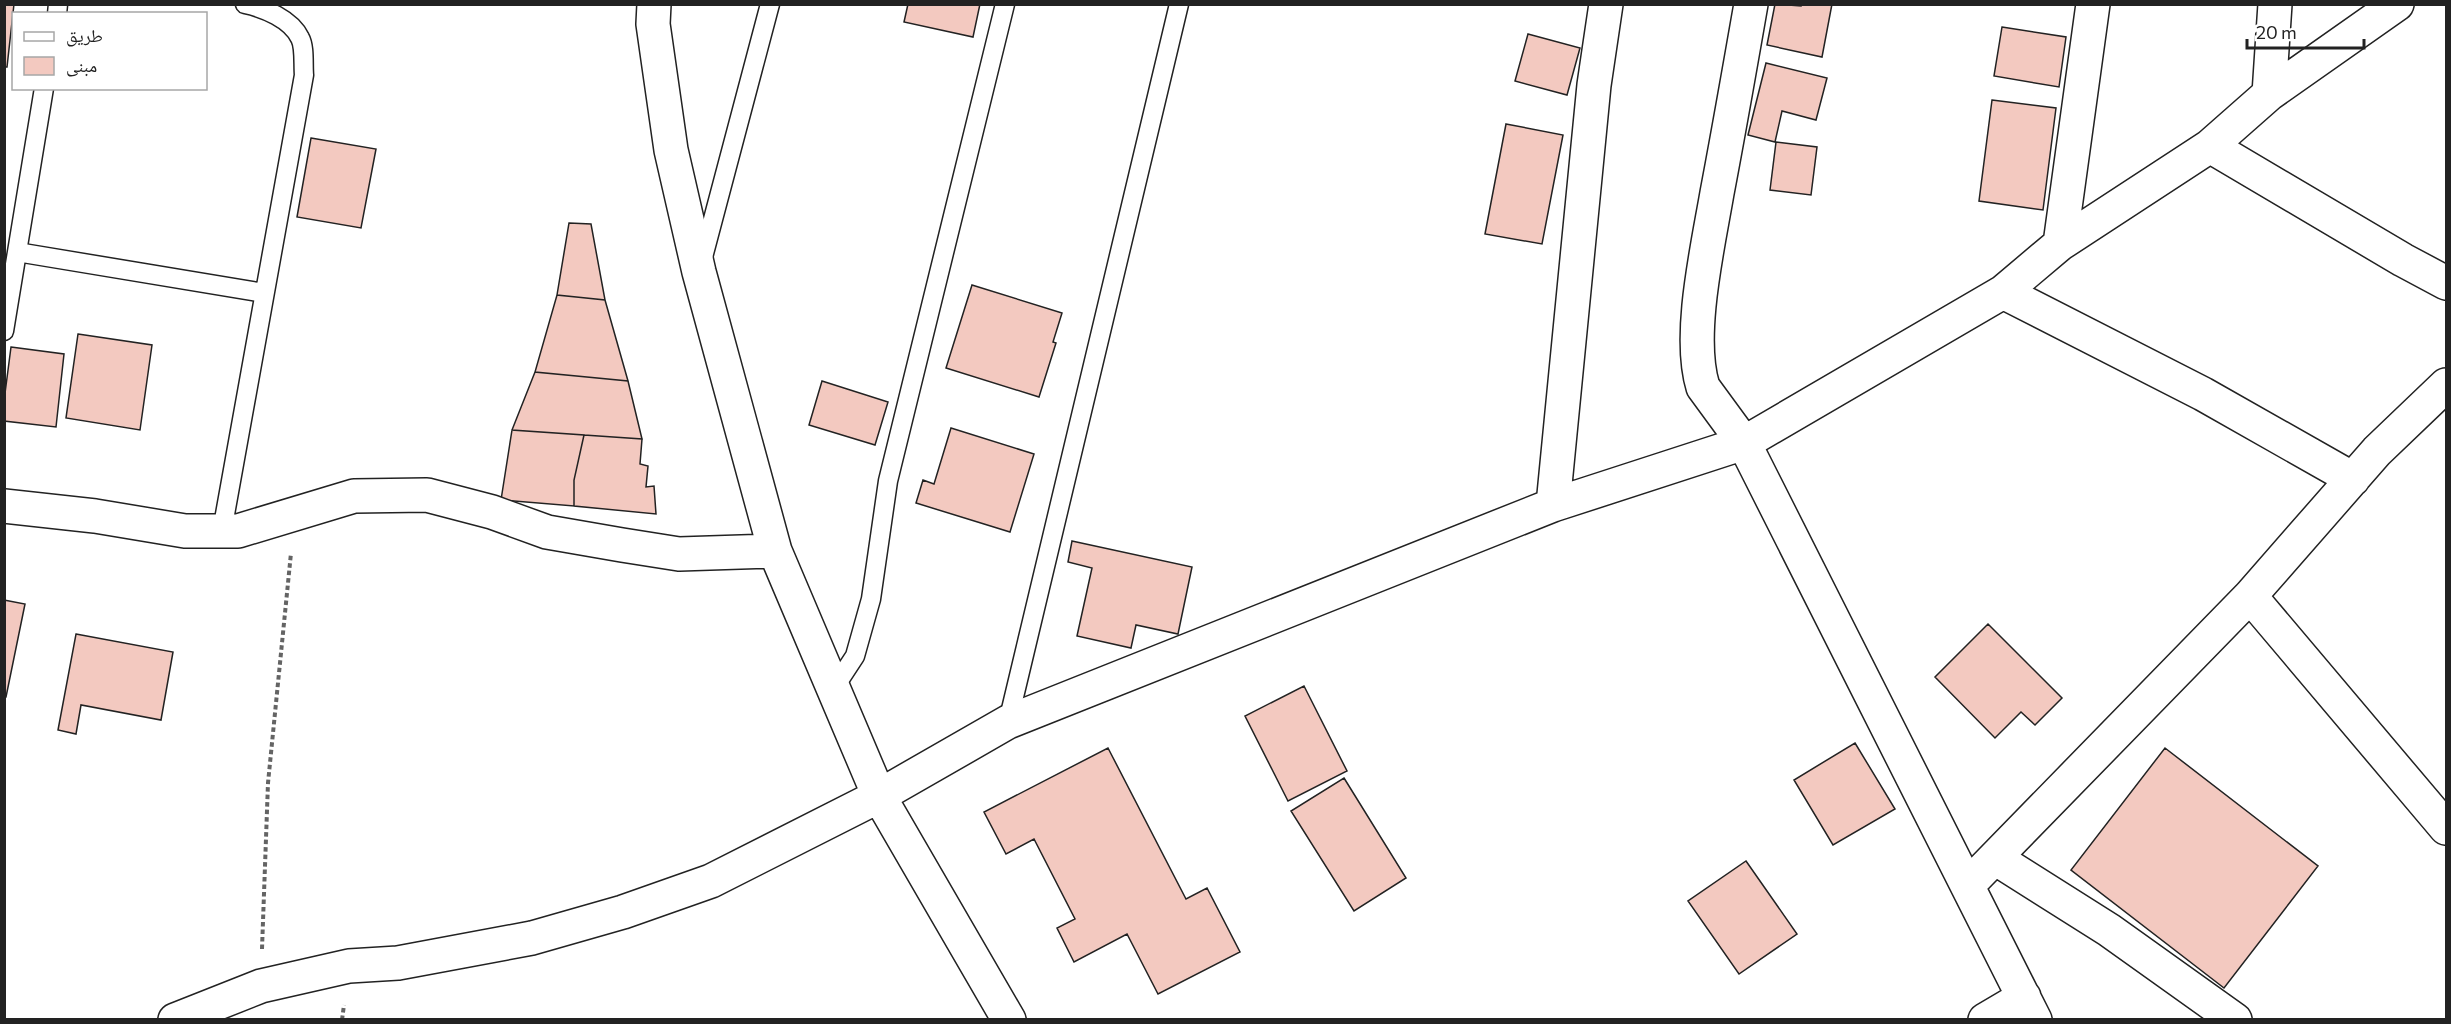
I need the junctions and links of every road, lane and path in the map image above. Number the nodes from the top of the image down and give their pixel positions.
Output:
1 (245, 4) edge
2 (654, 4) edge
3 (770, 4) edge
4 (1005, 4) edge
5 (1179, 4) edge
6 (1606, 4) edge
7 (1751, 4) edge
8 (2093, 4) edge
9 (2275, 4) edge
10 (2397, 4) edge
11 (44, 90) edge
12 (2269, 94) junction
13 (2210, 146) junction
14 (2060, 244) junction
15 (17, 252) junction
16 (699, 272) junction
17 (2446, 283) edge
18 (2002, 292) junction
19 (264, 293) junction
20 (4, 331) edge
21 (2446, 385) edge
22 (1744, 443) junction
23 (2353, 479) junction
24 (1553, 505) junction
25 (4, 506) edge
26 (294, 513) junction
27 (222, 531) junction
28 (775, 551) junction
29 (2250, 596) junction
30 (834, 688) junction
31 (1008, 722) junction
32 (879, 796) junction
33 (2446, 828) edge
34 (1995, 858) junction
35 (1968, 885) junction
36 (261, 986) junction
37 (2030, 1008) edge
38 (175, 1020) edge
39 (1009, 1020) edge
40 (1985, 1020) edge
41 (2235, 1020) edge

1 - 19 lane
2 - 16 street
3 - 16 lane
4 - 30 lane
5 - 31 lane
6 - 24 street
7 - 22 street
8 - 14 street
9 - 12 street
10 - 12 street
11 - 15 lane
12 - 13 street
13 - 14 street
13 - 17 street
14 - 18 street
15 - 19 lane
15 - 20 lane
16 - 28 street
18 - 22 street
18 - 23 street
19 - 27 lane
21 - 23 street
22 - 24 street
22 - 35 street
23 - 29 street
24 - 31 street
25 - 27 street
26 - 27 street
26 - 28 street
26 - 36 path
28 - 30 street
29 - 33 street
29 - 34 street
30 - 32 street
31 - 32 street
32 - 36 street
32 - 39 street
34 - 35 street
34 - 41 street
35 - 37 street
36 - 38 street
37 - 40 street

